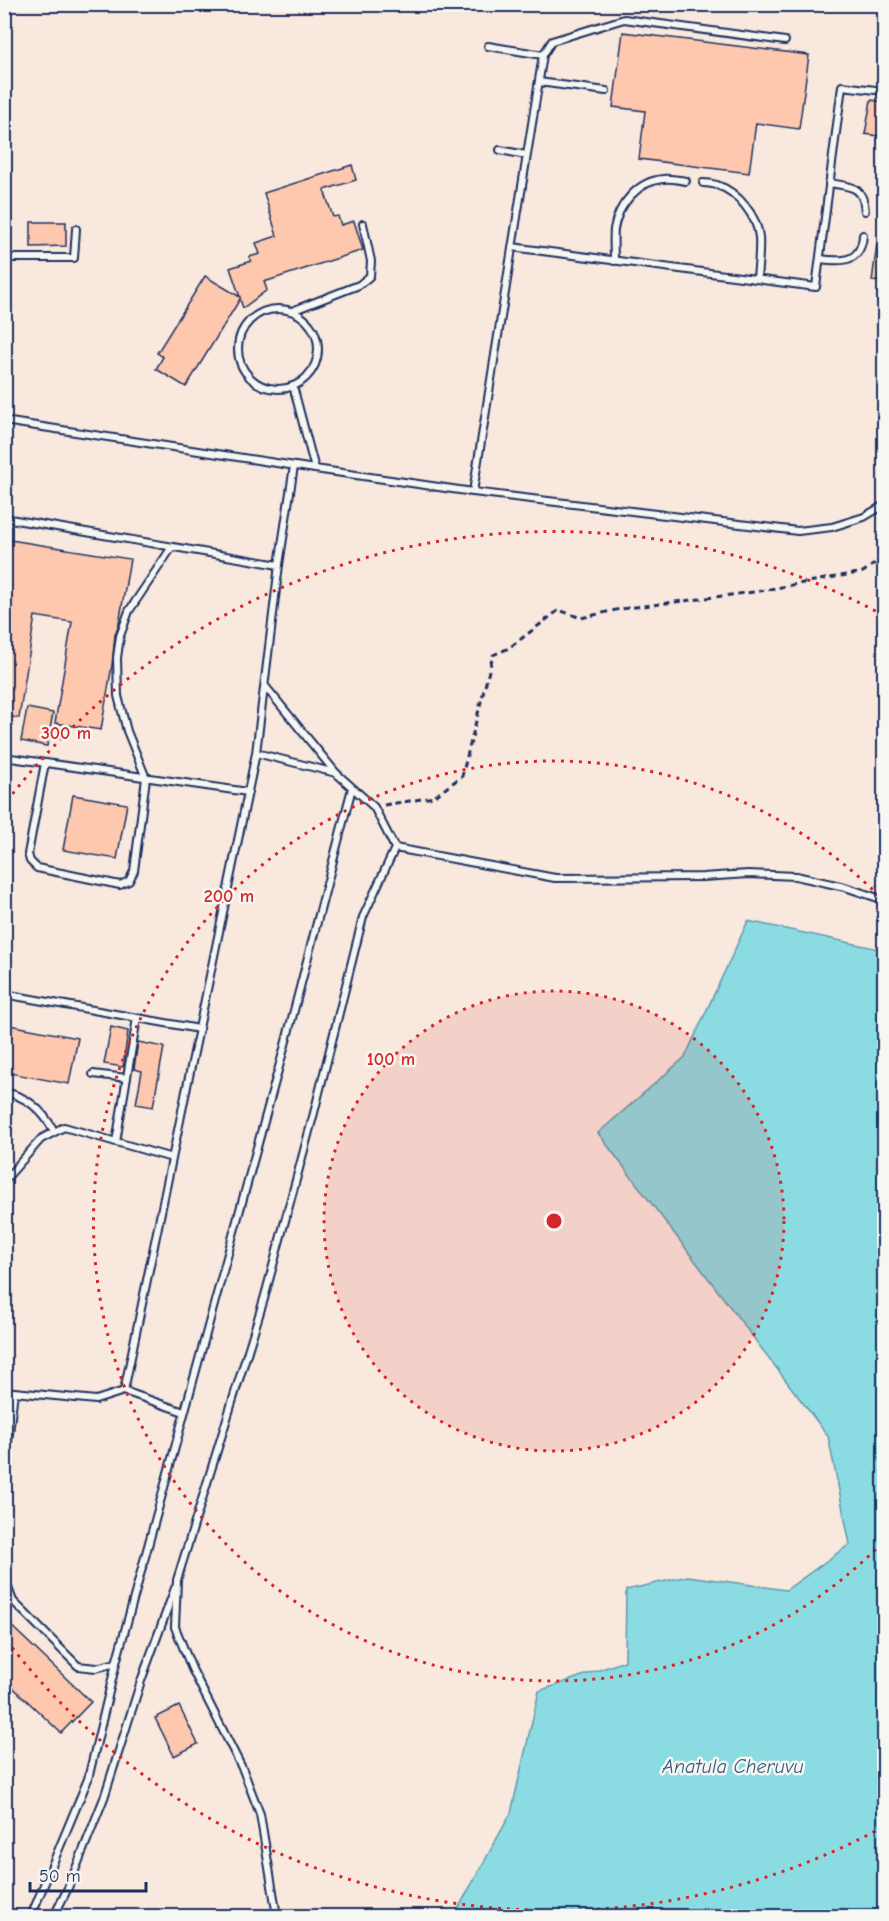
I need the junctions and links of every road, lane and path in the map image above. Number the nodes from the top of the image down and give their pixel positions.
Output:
1 (785, 41) dead end
2 (488, 46) dead end
3 (543, 55) junction
4 (539, 82) junction
5 (606, 91) dead end
6 (885, 91) edge
7 (500, 150) dead end
8 (526, 154) junction
9 (686, 181) dead end
10 (704, 183) dead end
11 (830, 183) junction
12 (865, 211) dead end
13 (363, 224) dead end
14 (76, 228) dead end
15 (863, 235) dead end
16 (512, 247) junction
17 (4, 258) edge
18 (820, 259) junction
19 (614, 261) junction
20 (757, 279) junction
21 (292, 310) junction
22 (293, 386) junction
23 (4, 421) edge
24 (294, 466) junction
25 (315, 469) junction
26 (473, 492) junction
27 (885, 505) edge
28 (4, 518) edge
29 (172, 547) junction
30 (885, 557) edge
31 (279, 565) junction
32 (265, 686) junction
33 (256, 753) junction
34 (4, 757) edge
35 (45, 763) junction
36 (336, 773) junction
37 (146, 778) junction
38 (352, 788) junction
39 (248, 792) junction
40 (374, 807) junction
41 (395, 848) junction
42 (885, 900) edge
43 (4, 994) edge
44 (137, 1018) junction
45 (199, 1029) junction
46 (93, 1074) dead end
47 (127, 1078) junction
48 (4, 1092) edge
49 (54, 1131) junction
50 (116, 1142) junction
51 (172, 1158) junction
52 (4, 1181) edge
53 (8, 1390) edge
54 (124, 1391) junction
55 (184, 1412) junction
56 (4, 1474) edge
57 (4, 1577) edge
58 (177, 1580) junction
59 (116, 1663) junction
60 (31, 1917) edge
61 (54, 1917) edge
62 (277, 1917) edge

1 - 3 lane
2 - 3 lane
3 - 4 lane
4 - 5 lane
4 - 8 lane
6 - 11 lane
7 - 8 lane
8 - 16 lane
9 - 19 lane
10 - 20 lane
11 - 12 lane
11 - 18 lane
13 - 21 lane
14 - 17 lane
15 - 18 lane
16 - 19 lane
16 - 26 lane
18 - 20 lane
19 - 20 lane
21 - 22 lane
21 - 22 lane
22 - 25 lane
23 - 24 lane
24 - 25 lane
24 - 31 lane
25 - 26 lane
26 - 27 lane
28 - 29 lane
29 - 31 lane
29 - 37 lane
30 - 40 path
31 - 32 lane
32 - 33 lane
32 - 36 lane
33 - 36 lane
33 - 39 lane
34 - 35 lane
35 - 37 lane
35 - 37 lane
36 - 38 lane
37 - 39 lane
38 - 40 lane
38 - 55 lane
39 - 45 lane
40 - 41 lane
41 - 42 lane
41 - 58 lane
43 - 44 lane
44 - 45 lane
44 - 47 lane
45 - 51 lane
46 - 47 lane
47 - 50 lane
48 - 49 lane
49 - 50 lane
49 - 52 lane
50 - 51 lane
51 - 54 lane
53 - 54 lane
53 - 56 lane
54 - 55 lane
55 - 59 lane
57 - 59 lane
58 - 61 lane
58 - 62 lane
59 - 60 lane

